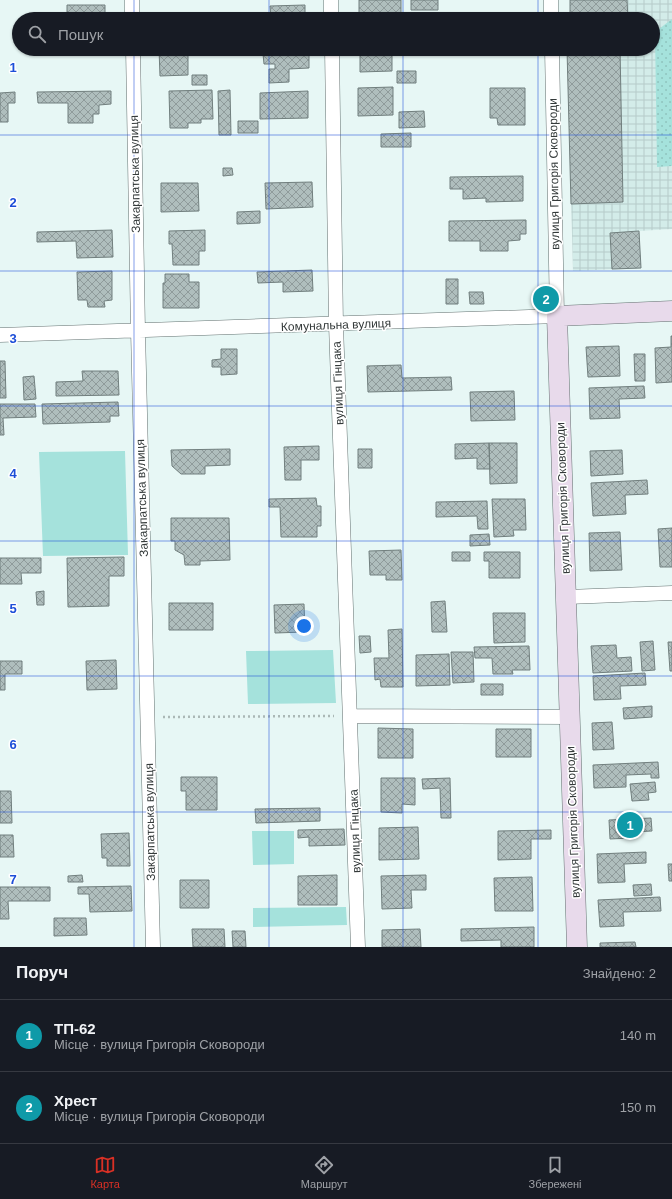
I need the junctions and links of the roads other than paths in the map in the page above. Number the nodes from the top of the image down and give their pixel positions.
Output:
1 (132, 0) edge
2 (331, 0) edge
3 (551, 0) edge
4 (132, 12) edge
5 (331, 12) edge
6 (551, 12) edge
7 (133, 56) edge
8 (332, 56) edge
9 (552, 56) edge
10 (672, 311) edge
11 (557, 316) junction
12 (336, 325) junction
13 (138, 331) junction
14 (0, 335) edge
15 (672, 593) edge
16 (566, 597) junction
17 (351, 716) junction
18 (570, 717) junction
19 (153, 947) edge
20 (358, 947) edge
21 (577, 947) edge

1 - 4 street
2 - 5 street
3 - 6 street
7 - 13 street, Закарпатська вулиця
8 - 12 street, вулиця Гінцака
9 - 11 street, вулиця Григорія Сковороди
10 - 11 main road, Комунальна вулиця
11 - 12 street, Комунальна вулиця
11 - 16 main road, вулиця Григорія Сковороди
12 - 13 street, Комунальна вулиця
12 - 17 street, вулиця Гінцака
13 - 14 street, Комунальна вулиця
13 - 19 street, Закарпатська вулиця
15 - 16 street
16 - 18 main road, вулиця Григорія Сковороди
17 - 18 street
17 - 20 street, вулиця Гінцака
18 - 21 main road, вулиця Григорія Сковороди

